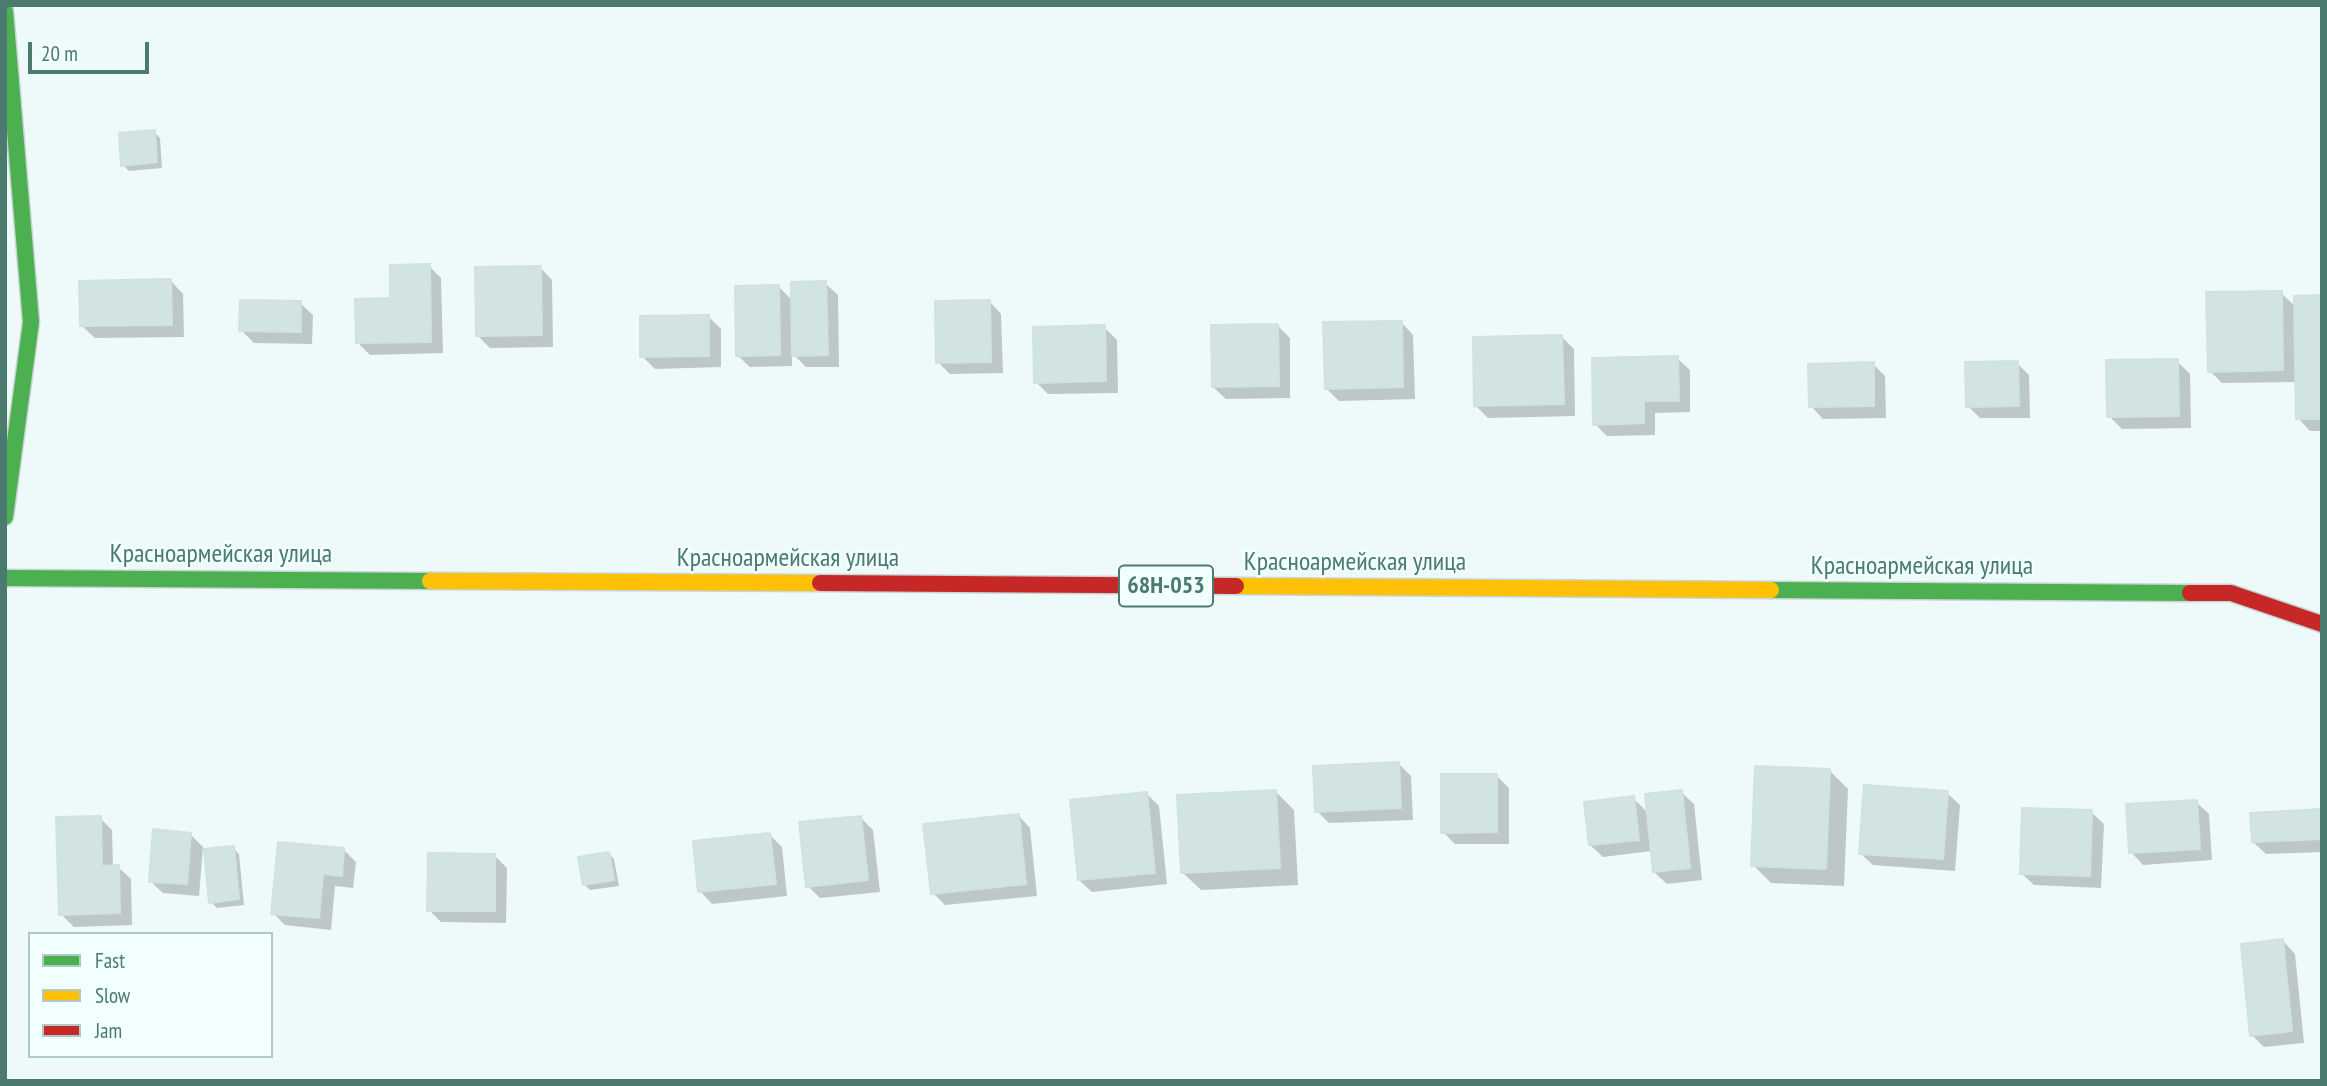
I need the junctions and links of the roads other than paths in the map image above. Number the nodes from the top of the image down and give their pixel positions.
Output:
1 (5, 11) edge
2 (5, 517) edge
3 (5, 578) edge
4 (2322, 624) edge

1 - 2 main road
3 - 4 main road, Красноармейская улица / 68Н-053

